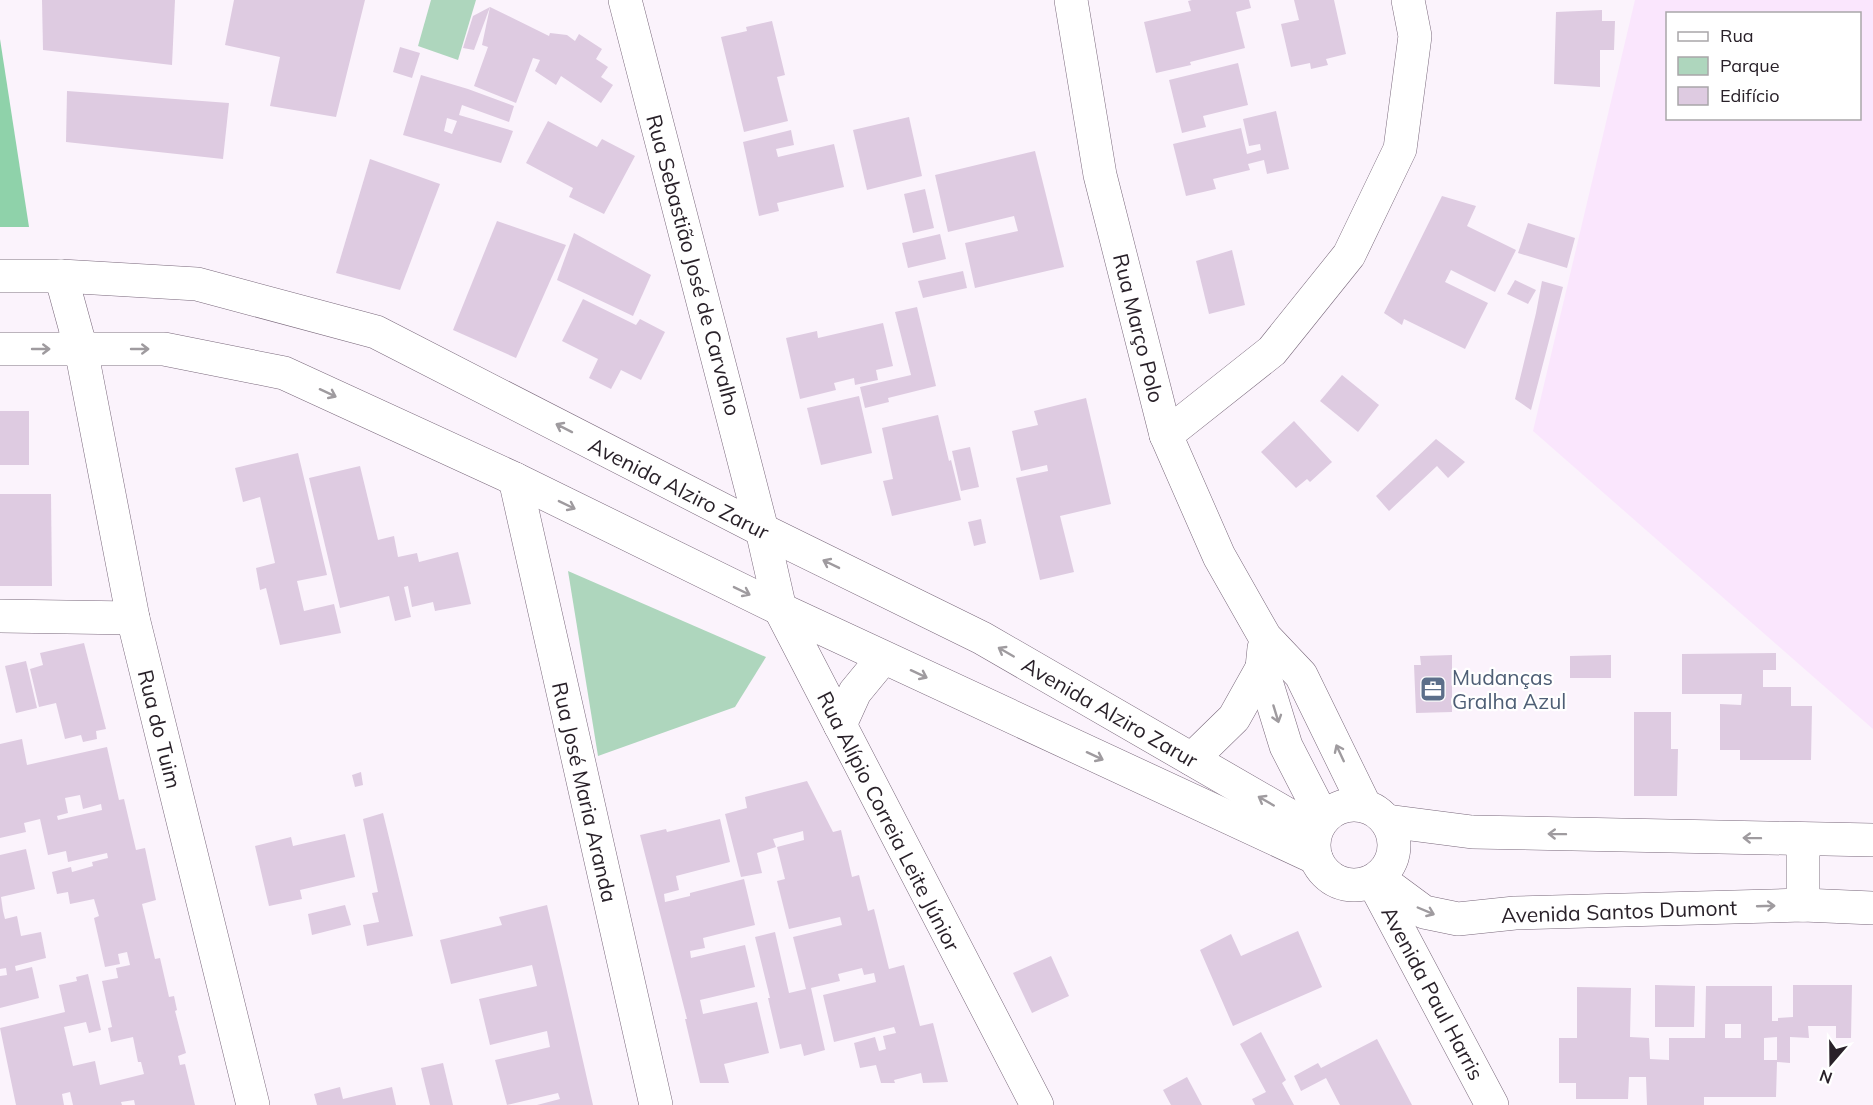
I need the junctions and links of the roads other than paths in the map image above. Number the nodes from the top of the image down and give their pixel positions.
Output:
1 (625, 0) edge
2 (1071, 0) edge
3 (1408, 0) edge
4 (0, 276) edge
5 (61, 276) junction
6 (0, 349) edge
7 (81, 349) junction
8 (1166, 435) junction
9 (515, 479) junction
10 (762, 530) junction
11 (780, 609) junction
12 (0, 616) edge
13 (133, 618) junction
14 (1264, 653) junction
15 (883, 658) junction
16 (840, 725) junction
17 (1192, 759) junction
18 (1376, 813) junction
19 (1318, 836) junction
20 (1803, 839) junction
21 (1873, 840) edge
22 (1376, 879) junction
23 (1803, 905) junction
24 (1873, 908) edge
25 (253, 1105) edge
26 (656, 1105) edge
27 (1037, 1105) edge
28 (1492, 1105) edge

1 - 10 street, Rua Sebastião José de Carvalho
2 - 8 street, Rua Março Polo
3 - 8 street
4 - 5 street, Avenida Alziro Zarur
5 - 7 street, Rua do Tuim
10 -> 5 street, Avenida Alziro Zarur
6 -> 7 street, Avenida Alziro Zarur
7 -> 9 street, Avenida Alziro Zarur
7 - 13 street, Rua do Tuim
8 - 14 street, Rua Março Polo
9 -> 11 street, Avenida Alziro Zarur
9 - 26 street, Rua José Maria Aranda
10 - 11 street, Rua Alípio Correia Leite Júnior
17 -> 10 street, Avenida Alziro Zarur
11 - 15 street, Avenida Alziro Zarur
11 - 16 street, Rua Alípio Correia Leite Júnior
12 - 13 street
13 - 25 street, Rua do Tuim
14 - 17 street
18 -> 14 street, Rua Março Polo
14 -> 19 street, Rua Março Polo
15 - 16 street
15 -> 19 street, Avenida Alziro Zarur
16 - 27 street, Rua Alípio Correia Leite Júnior
19 -> 17 street, Avenida Alziro Zarur
18 - 19 street
20 -> 18 street
18 - 22 street
19 - 22 street
20 - 21 street
20 - 23 street
22 -> 23 street, Avenida Santos Dumont
22 - 28 street, Avenida Paul Harris
23 - 24 street, Avenida Santos Dumont

